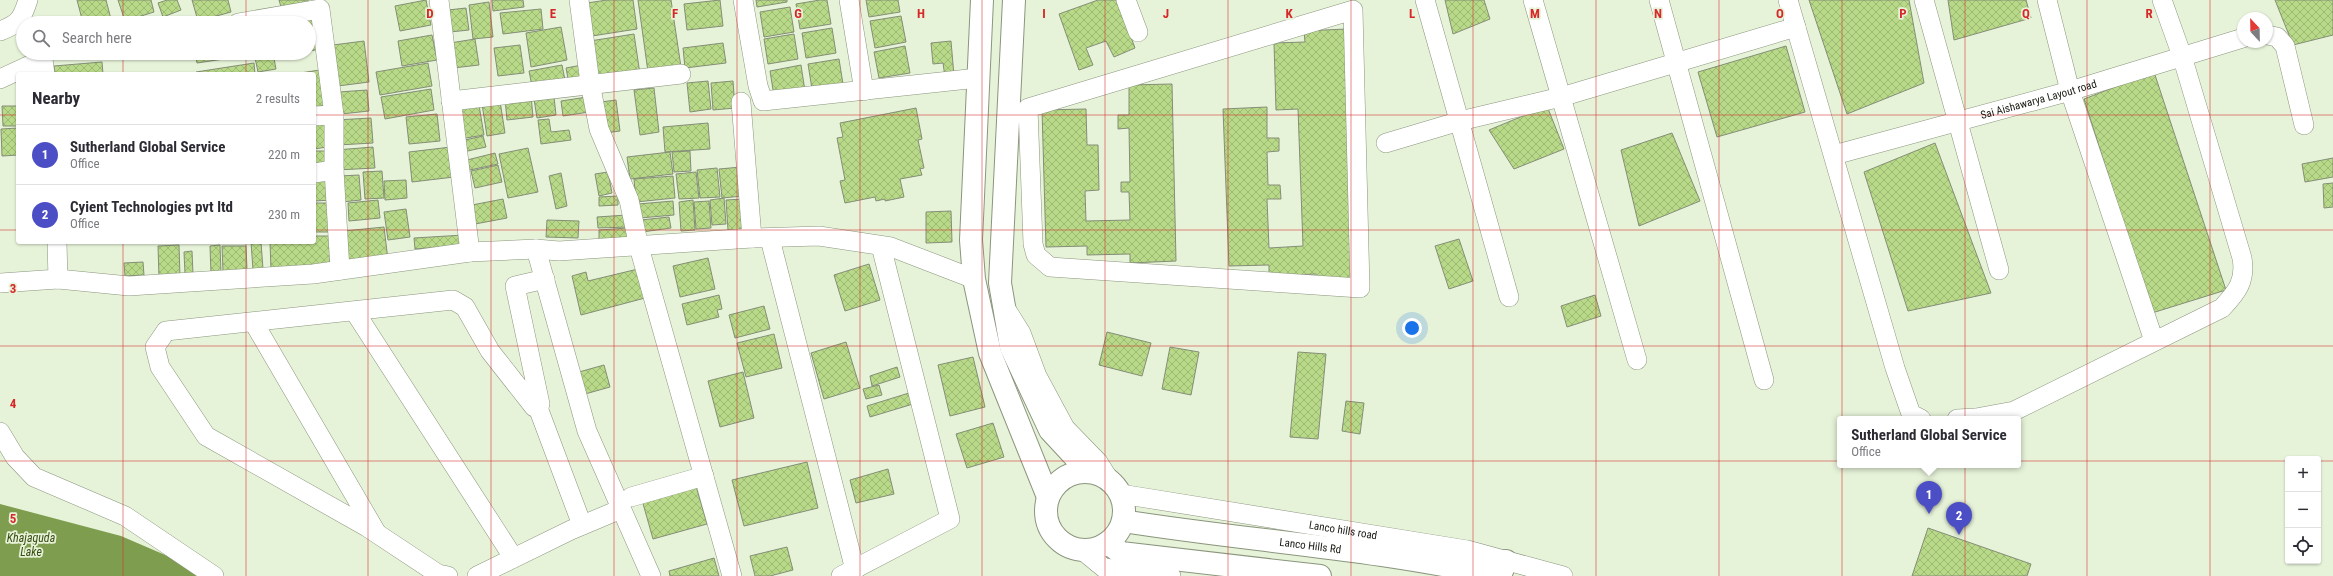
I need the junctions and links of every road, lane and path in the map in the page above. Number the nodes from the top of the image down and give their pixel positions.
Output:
1 (28, 0) edge
2 (439, 0) edge
3 (579, 0) edge
4 (743, 0) edge
5 (848, 0) edge
6 (982, 0) edge
7 (1014, 0) edge
8 (1126, 0) edge
9 (1425, 0) edge
10 (1533, 0) edge
11 (1658, 0) edge
12 (1788, 0) edge
13 (1924, 0) edge
14 (2047, 0) edge
15 (2162, 0) edge
16 (23, 16) edge
17 (282, 16) edge
18 (16, 24) edge
19 (1796, 27) junction
20 (0, 31) edge
21 (1138, 32) dead end
22 (2273, 36) edge
23 (2237, 40) edge
24 (2182, 56) junction
25 (41, 60) edge
26 (43, 60) edge
27 (1676, 64) junction
28 (46, 72) edge
29 (681, 74) dead end
30 (978, 78) junction
31 (0, 79) edge
32 (590, 84) junction
33 (2070, 90) junction
34 (864, 91) junction
35 (1561, 97) junction
36 (451, 101) junction
37 (741, 102) dead end
38 (334, 115) junction
39 (316, 116) edge
40 (1460, 121) junction
41 (1959, 121) junction
42 (2304, 126) dead end
43 (1386, 143) dead end
44 (1834, 155) junction
45 (1030, 169) junction
46 (334, 170) junction
47 (316, 172) edge
48 (1004, 179) junction
49 (1031, 189) junction
50 (761, 239) junction
51 (57, 244) edge
52 (639, 246) junction
53 (881, 246) junction
54 (536, 249) junction
55 (470, 252) junction
56 (340, 270) junction
57 (1999, 270) dead end
58 (58, 279) junction
59 (545, 279) junction
60 (974, 279) junction
61 (0, 283) edge
62 (1509, 297) dead end
63 (1004, 306) junction
64 (355, 312) junction
65 (254, 323) junction
66 (2154, 341) junction
67 (1636, 360) dead end
68 (1764, 380) dead end
69 (537, 405) junction
70 (1915, 416) edge
71 (1987, 416) edge
72 (0, 432) edge
73 (1089, 472) junction
74 (704, 476) junction
75 (1115, 487) junction
76 (1048, 497) junction
77 (626, 503) junction
78 (1123, 521) junction
79 (582, 525) junction
80 (377, 534) junction
81 (1108, 543) junction
82 (1082, 550) junction
83 (513, 557) junction
84 (1501, 571) edge
85 (848, 573) edge
86 (1313, 575) edge
87 (214, 576) edge
88 (448, 576) edge
89 (477, 576) edge
90 (651, 576) edge
91 (732, 576) edge
92 (1171, 576) edge
93 (1562, 576) edge

1 - 16 street
2 - 36 street
3 - 32 street
4 - 34 street
5 - 34 street
6 - 30 main road
7 - 48 main road
8 - 21 street
9 - 40 street
10 - 35 street
11 - 27 street
12 - 19 street
13 - 41 street
14 - 33 street
15 - 24 street
17 - 38 street
18 - 20 street
19 - 27 street
19 - 44 street
22 - 42 street
23 - 24 street, Sai Aishawarya Layout road
24 - 33 street, Sai Aishawarya Layout road
24 - 66 street
25 - 31 street
26 - 28 street
27 - 35 street
27 - 68 street
29 - 32 street
30 - 34 street
30 - 60 main road
32 - 36 street
32 - 52 street
33 - 41 street, Sai Aishawarya Layout road
33 - 66 street
35 - 40 street
35 - 67 street
36 - 55 street
37 - 50 street
38 - 39 street
38 - 46 street
40 - 43 street
40 - 62 street
41 - 44 street, Sai Aishawarya Layout road
41 - 57 street
44 - 70 street
45 - 48 street
45 - 49 street
45 - 49 street
46 - 47 street
46 - 56 street
48 - 49 street
48 - 63 main road
50 - 52 street
50 - 53 street
50 - 85 street
51 - 58 street
52 - 54 street
52 - 74 street
53 - 60 street
53 - 85 street
54 - 55 street
54 - 59 street
55 - 56 street
56 - 58 street
58 - 61 street
59 - 69 street
59 - 77 street
60 - 76 main road
63 - 73 main road
63 - 75 street
64 - 65 street
64 - 69 street
64 - 83 street
65 - 80 street
65 - 80 street
66 - 71 street
69 - 79 street
72 - 87 street
73 - 75 main road
73 - 76 main road
74 - 77 street
74 - 91 street
75 - 78 main road
75 - 84 street, Lanco hills road
76 - 82 main road
77 - 79 street
77 - 90 street
78 - 81 main road
78 - 84 main road, Lanco Hills Rd
79 - 83 street
80 - 88 street
81 - 82 main road
81 - 86 main road
82 - 92 street
83 - 89 street
84 - 93 street, Lanco hills road

